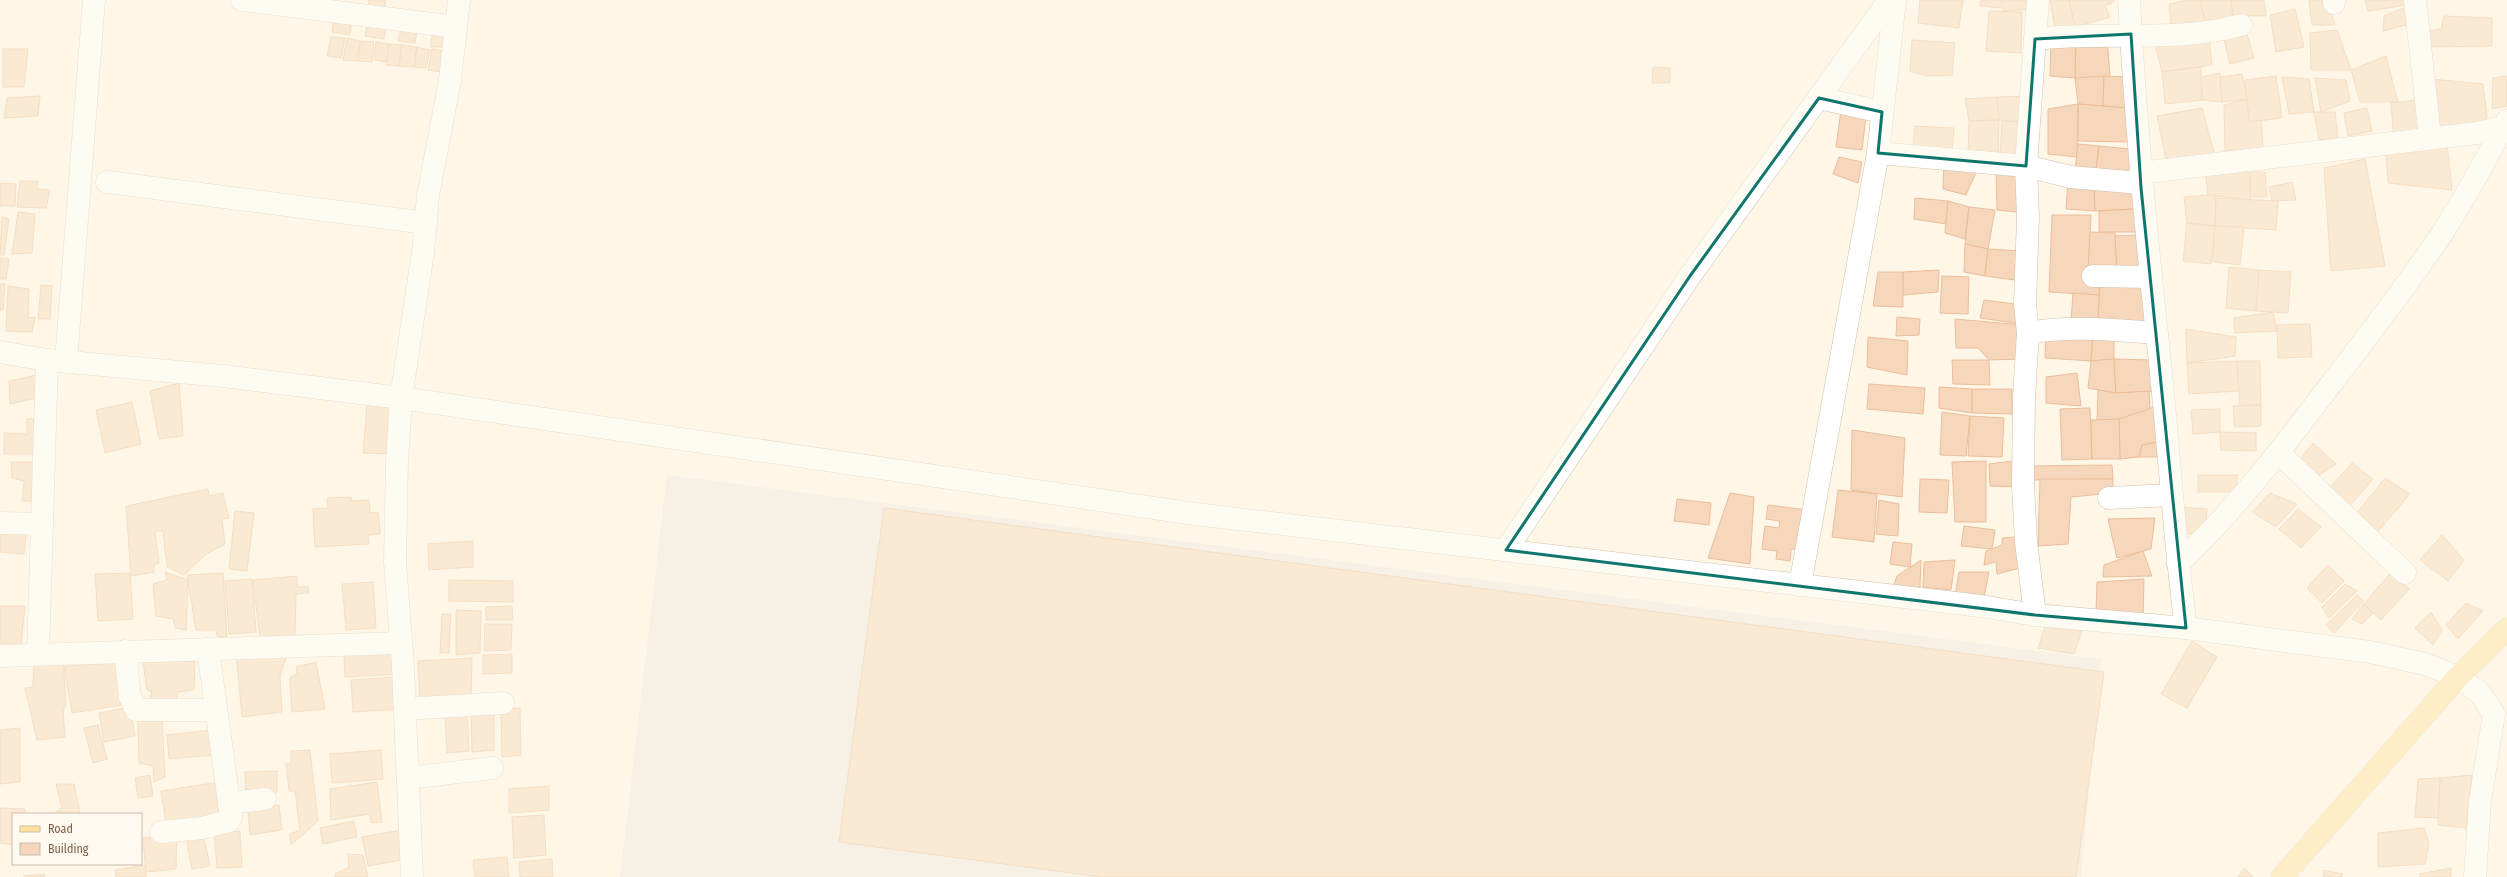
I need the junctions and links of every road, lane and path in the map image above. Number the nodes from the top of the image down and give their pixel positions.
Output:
1 (94, 0) edge
2 (242, 0) edge
3 (459, 0) edge
4 (1890, 0) edge
5 (1895, 0) edge
6 (2038, 0) edge
7 (2129, 0) edge
8 (2415, 0) edge
9 (2241, 25) dead end
10 (456, 27) junction
11 (2131, 34) junction
12 (2035, 39) junction
13 (1819, 98) junction
14 (1882, 112) junction
15 (2505, 124) edge
16 (2430, 137) junction
17 (1878, 153) junction
18 (2026, 166) junction
19 (2140, 178) junction
20 (107, 182) dead end
21 (426, 223) junction
22 (2093, 276) dead end
23 (2150, 277) junction
24 (2028, 333) junction
25 (2157, 333) junction
26 (0, 352) edge
27 (57, 361) junction
28 (401, 398) junction
29 (2278, 453) junction
30 (2171, 495) junction
31 (2109, 498) dead end
32 (0, 523) edge
33 (42, 524) junction
34 (1506, 550) junction
35 (2178, 564) junction
36 (2405, 573) dead end
37 (1800, 585) junction
38 (2035, 615) junction
39 (2186, 628) junction
40 (2507, 629) edge
41 (400, 643) junction
42 (208, 649) junction
43 (126, 651) junction
44 (38, 654) junction
45 (0, 656) edge
46 (2454, 675) junction
47 (503, 703) dead end
48 (405, 709) junction
49 (216, 710) junction
50 (2500, 713) edge
51 (492, 768) dead end
52 (408, 778) junction
53 (265, 800) dead end
54 (229, 803) junction
55 (161, 832) dead end
56 (412, 877) edge
57 (2282, 877) edge
58 (2476, 877) edge

1 - 27 street
2 - 10 street
3 - 10 street
4 - 13 street
5 - 14 street
6 - 12 street
7 - 11 street
8 - 16 street
9 - 11 street
10 - 21 street
11 - 12 street
11 - 19 street
12 - 18 street
13 - 14 street
13 - 34 street
14 - 17 street
15 - 16 street
15 - 29 street
16 - 19 street
17 - 18 street
17 - 37 street
18 - 19 street
18 - 24 street
19 - 23 street
20 - 21 street
21 - 28 street
22 - 23 street
23 - 25 street
24 - 25 street
24 - 38 street
25 - 30 street
26 - 27 street
27 - 28 street
27 - 33 street
28 - 34 street
28 - 41 street
29 - 35 street
29 - 36 street
30 - 31 street
30 - 35 street
32 - 33 street
33 - 44 street
34 - 37 street
35 - 39 street
37 - 38 street
38 - 39 street
39 - 46 street
40 - 46 main road
41 - 42 street
41 - 48 street
42 - 43 street
42 - 49 street
43 - 44 street
43 - 49 street
44 - 45 street
46 - 50 street
46 - 57 main road
47 - 48 street
48 - 52 street
49 - 54 street
50 - 58 street
51 - 52 street
52 - 56 street
53 - 54 street
54 - 55 street

